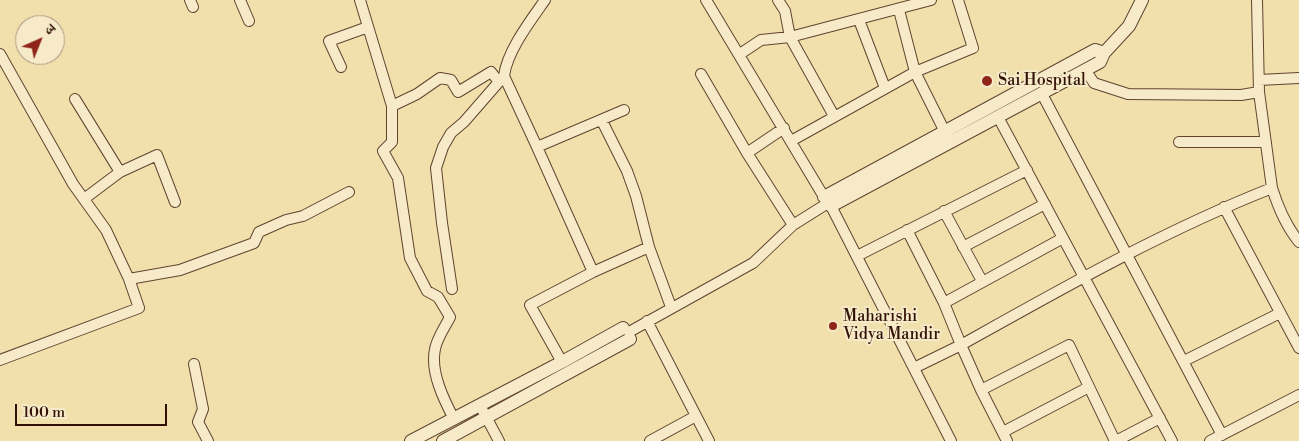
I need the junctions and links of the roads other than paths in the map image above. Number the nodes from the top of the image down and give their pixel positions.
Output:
1 (240, 0) edge
2 (360, 0) edge
3 (545, 0) edge
4 (706, 0) edge
5 (778, 0) edge
6 (931, 0) edge
7 (958, 0) edge
8 (1142, 0) edge
9 (1256, 0) edge
10 (899, 10) junction
11 (859, 20) junction
12 (249, 21) dead end
13 (368, 27) junction
14 (790, 37) junction
15 (1104, 53) junction
16 (0, 54) edge
17 (740, 54) junction
18 (340, 67) dead end
19 (1086, 71) junction
20 (915, 72) junction
21 (701, 74) dead end
22 (1299, 78) edge
23 (502, 79) junction
24 (1259, 80) junction
25 (885, 88) junction
26 (1259, 92) junction
27 (1042, 94) junction
28 (74, 99) dead end
29 (392, 106) junction
30 (624, 110) dead end
31 (834, 116) junction
32 (998, 117) junction
33 (602, 121) junction
34 (784, 128) junction
35 (944, 130) junction
36 (791, 141) junction
37 (1179, 142) dead end
38 (1266, 142) junction
39 (951, 143) junction
40 (537, 147) junction
41 (747, 152) junction
42 (1027, 170) junction
43 (120, 172) junction
44 (1272, 188) junction
45 (349, 192) dead end
46 (84, 198) junction
47 (175, 202) dead end
48 (828, 202) junction
49 (1045, 204) junction
50 (1224, 207) junction
51 (944, 211) junction
52 (793, 225) junction
53 (907, 230) junction
54 (1063, 238) junction
55 (1299, 242) edge
56 (649, 247) junction
57 (963, 247) junction
58 (1127, 254) junction
59 (857, 256) junction
60 (593, 272) junction
61 (1083, 276) junction
62 (130, 279) junction
63 (982, 281) junction
64 (452, 289) dead end
65 (944, 303) junction
66 (671, 307) junction
67 (1280, 313) junction
68 (647, 321) junction
69 (627, 333) junction
70 (961, 345) junction
71 (1299, 348) edge
72 (0, 360) edge
73 (1184, 361) junction
74 (562, 362) junction
75 (194, 364) dead end
76 (914, 368) junction
77 (1089, 387) junction
78 (981, 390) junction
79 (1299, 396) edge
80 (480, 405) junction
81 (696, 416) junction
82 (487, 418) junction
83 (1160, 418) junction
84 (454, 419) junction
85 (1222, 435) junction
86 (1005, 436) edge
87 (208, 441) edge
88 (411, 441) edge
89 (443, 441) edge
90 (499, 441) edge
91 (650, 441) edge
92 (709, 441) edge
93 (951, 441) edge
94 (1115, 441) edge
95 (1172, 441) edge
96 (1210, 441) edge

1 - 12 street
2 - 13 street
3 - 23 street
4 - 17 street
5 - 14 street
6 - 10 street
7 - 20 street
8 - 15 street
9 - 24 street
10 - 11 street
10 - 20 street
11 - 14 street
11 - 25 street
13 - 18 street
13 - 29 street
14 - 17 street
14 - 31 street
15 - 19 street
15 - 35 street
16 - 46 street
17 - 34 street
19 - 26 street
19 - 27 street
20 - 25 street
20 - 35 street
21 - 41 street
22 - 24 street
23 - 29 street
23 - 40 street
23 - 64 street
24 - 26 street
25 - 31 street
26 - 38 street
27 - 32 street
27 - 58 street
28 - 43 street
29 - 84 street
30 - 33 street
31 - 36 street
32 - 39 street
32 - 42 street
33 - 40 street
33 - 56 street
34 - 36 street
34 - 41 street
35 - 39 street
35 - 48 street
36 - 48 street
37 - 38 street
38 - 44 street
39 - 48 street
40 - 60 street
41 - 52 street
42 - 49 street
42 - 51 street
43 - 46 street
43 - 47 street
44 - 50 street
44 - 55 street
45 - 62 street
46 - 62 street
48 - 52 street
48 - 59 street
49 - 54 street
49 - 57 street
50 - 58 street
50 - 67 street
51 - 53 street
51 - 57 street
52 - 66 street
53 - 59 street
53 - 65 street
54 - 61 street
54 - 63 street
56 - 60 street
56 - 66 street
57 - 63 street
58 - 61 street
58 - 73 street
59 - 76 street
60 - 74 street
61 - 70 street
61 - 83 street
62 - 72 street
63 - 65 street
65 - 70 street
66 - 68 street
67 - 71 street
67 - 73 street
68 - 69 street
68 - 81 street
69 - 74 street
69 - 82 street
70 - 76 street
70 - 78 street
73 - 85 street
74 - 80 street
75 - 87 street
76 - 93 street
77 - 78 street
77 - 86 street
77 - 94 street
78 - 86 street
79 - 85 street
80 - 82 street
80 - 84 street
81 - 91 street
81 - 92 street
82 - 89 street
82 - 90 street
83 - 94 street
83 - 95 street
84 - 88 street
85 - 96 street

